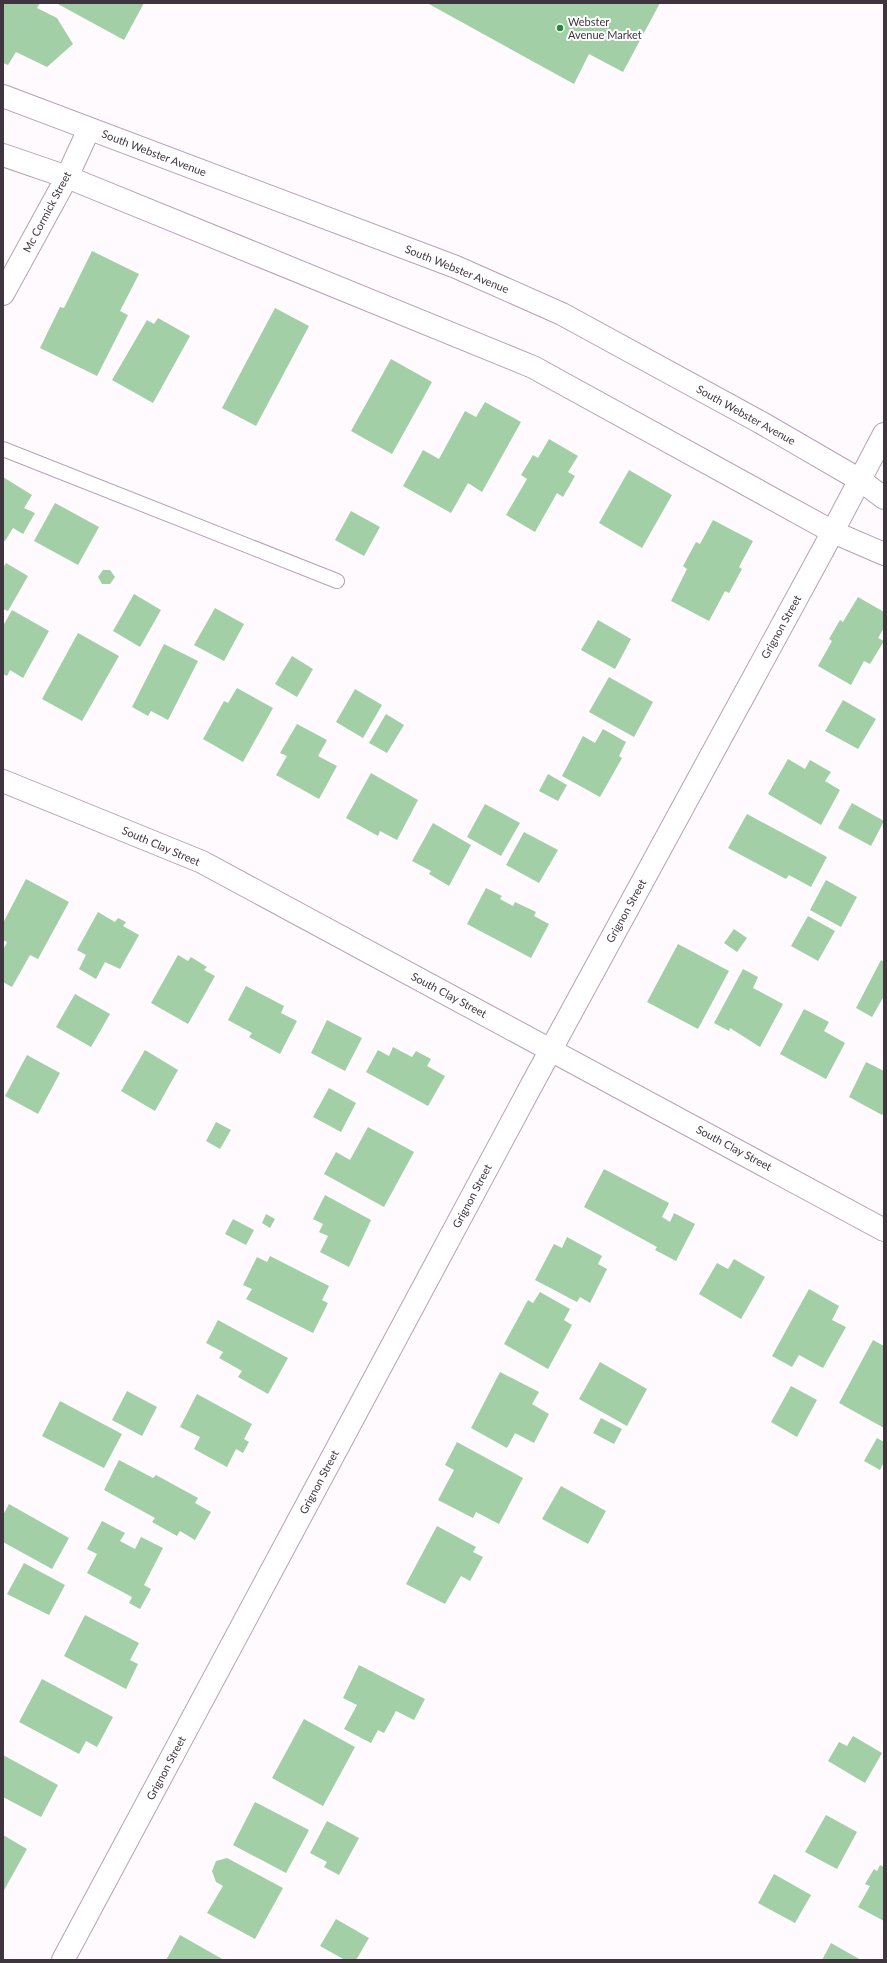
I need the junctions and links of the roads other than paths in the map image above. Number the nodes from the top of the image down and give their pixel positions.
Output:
1 (3, 96) edge
2 (89, 129) junction
3 (3, 155) edge
4 (66, 177) junction
5 (3, 294) edge
6 (884, 434) edge
7 (3, 449) edge
8 (860, 480) junction
9 (884, 498) edge
10 (833, 532) junction
11 (884, 554) edge
12 (337, 581) dead end
13 (3, 781) edge
14 (551, 1049) junction
15 (884, 1230) edge
16 (63, 1960) edge

1 - 2 street, South Webster Avenue
2 - 4 street, Mc Cormick Street
2 - 8 street, South Webster Avenue
3 - 4 street
4 - 5 street, Mc Cormick Street
4 - 10 street
6 - 8 street, Grignon Street
7 - 12 lane
8 - 9 street, South Webster Avenue
8 - 10 street, Grignon Street
10 - 11 street
10 - 14 street, Grignon Street
13 - 14 street, South Clay Street
14 - 15 street, South Clay Street
14 - 16 street, Grignon Street

